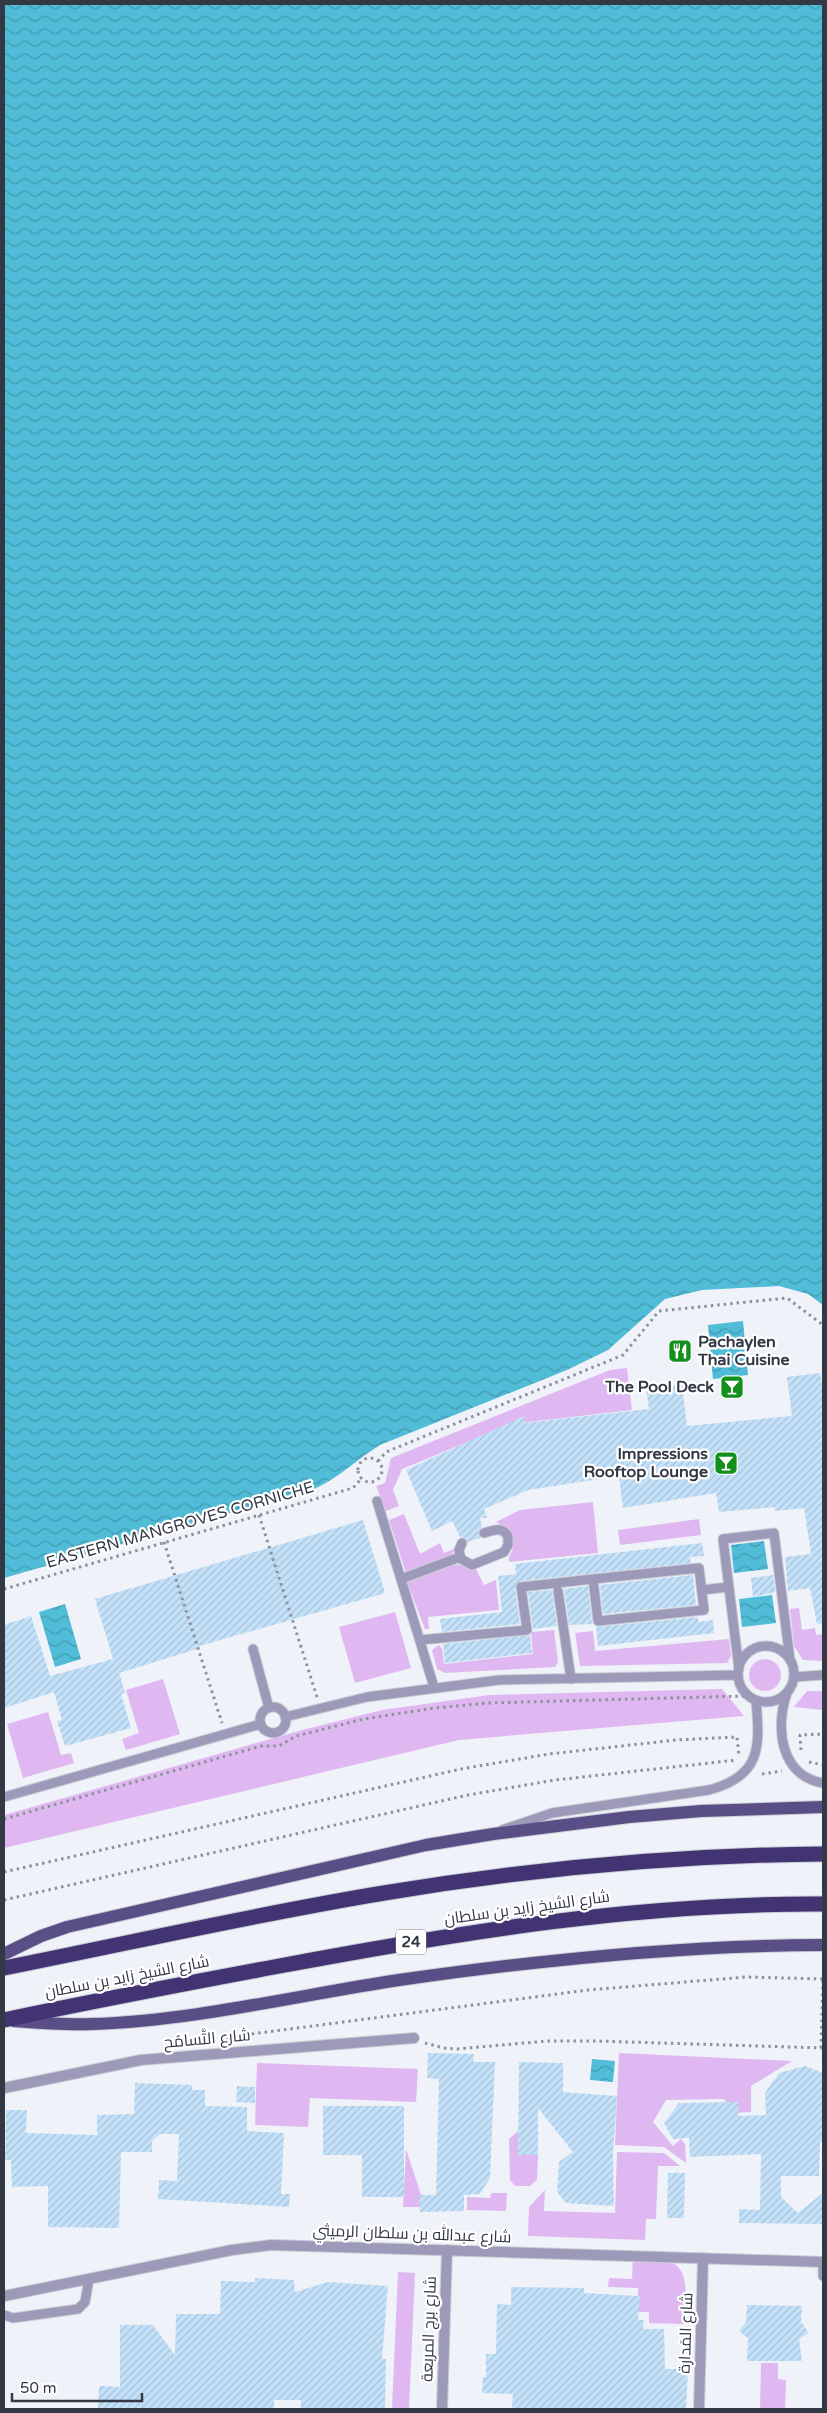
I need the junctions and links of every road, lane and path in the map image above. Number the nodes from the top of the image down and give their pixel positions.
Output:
1 (823, 1325) edge
2 (378, 1461) junction
3 (361, 1479) junction
4 (377, 1501) dead end
5 (259, 1515) junction
6 (484, 1533) dead end
7 (164, 1542) junction
8 (462, 1543) dead end
9 (460, 1557) junction
10 (401, 1579) junction
11 (593, 1579) junction
12 (729, 1587) junction
13 (4, 1589) edge
14 (702, 1590) junction
15 (558, 1591) dead end
16 (420, 1640) junction
17 (253, 1649) dead end
18 (790, 1660) junction
19 (738, 1672) junction
20 (823, 1675) edge
21 (794, 1677) junction
22 (570, 1679) junction
23 (434, 1687) junction
24 (787, 1692) junction
25 (752, 1698) junction
26 (269, 1708) junction
27 (320, 1708) junction
28 (285, 1716) junction
29 (261, 1724) junction
30 (326, 1728) junction
31 (225, 1734) junction
32 (823, 1734) edge
33 (232, 1754) junction
34 (801, 1757) dead end
35 (806, 1760) dead end
36 (823, 1765) edge
37 (782, 1771) dead end
38 (762, 1774) dead end
39 (823, 1784) edge
40 (4, 1797) edge
41 (823, 1807) edge
42 (4, 1819) edge
43 (493, 1834) junction
44 (823, 1854) edge
45 (4, 1872) edge
46 (4, 1900) edge
47 (823, 1904) edge
48 (823, 1945) edge
49 (4, 1954) edge
50 (4, 1968) edge
51 (823, 1979) edge
52 (4, 2020) edge
53 (414, 2038) joint
54 (207, 2040) dead end
55 (822, 2048) edge
56 (4, 2088) edge
57 (447, 2250) junction
58 (703, 2258) junction
59 (823, 2262) edge
60 (823, 2268) edge
61 (823, 2276) edge
62 (89, 2279) junction
63 (4, 2296) edge
64 (4, 2315) edge
65 (442, 2409) edge
66 (699, 2409) edge

1 - 2 path
2 - 3 path
2 - 3 path
3 - 5 path, EASTERN MANGROVES CORNICHE
4 - 10 lane
5 - 7 path, EASTERN MANGROVES CORNICHE
5 - 27 path
6 - 9 lane
7 - 13 path, EASTERN MANGROVES CORNICHE
7 - 31 path
8 - 9 lane
9 - 10 lane
10 - 16 lane
11 - 14 lane
11 - 14 lane
11 - 16 lane
12 - 14 lane
12 - 18 lane
12 - 19 lane
15 - 22 lane
16 - 23 lane
17 - 26 lane
18 - 19 lane
18 - 21 lane
19 - 22 lane
19 - 25 lane
20 - 21 lane
21 - 24 lane
22 - 23 lane
23 - 27 lane
24 - 25 lane
24 - 39 lane
25 - 30 path
25 - 43 lane
26 - 28 lane
26 - 29 lane
27 - 28 lane
27 - 30 path
28 - 29 lane
29 - 31 lane
30 - 33 path
31 - 33 path
31 - 40 lane
32 - 34 path
33 - 42 path
35 - 36 path
37 - 38 path
41 - 43 main road
43 - 49 main road
44 - 50 highway, شارع الشيخ زايد بن سلطان
45 - 46 path
47 - 52 highway, شارع الشيخ زايد بن سلطان / 24
48 - 52 main road
51 - 54 path
51 - 55 path
53 - 55 path
53 - 56 street, شارع التَّسامُح
57 - 58 street, شارع عبدالله بن سلطان الرميثي
57 - 62 street, شارع عبدالله بن سلطان الرميثي
57 - 65 street, شارع برج المربعة
58 - 59 street, شارع عبدالله بن سلطان الرميثي
58 - 66 street, شارع المَدارة
60 - 61 lane
62 - 63 street, شارع عبدالله بن سلطان الرميثي
62 - 64 lane

